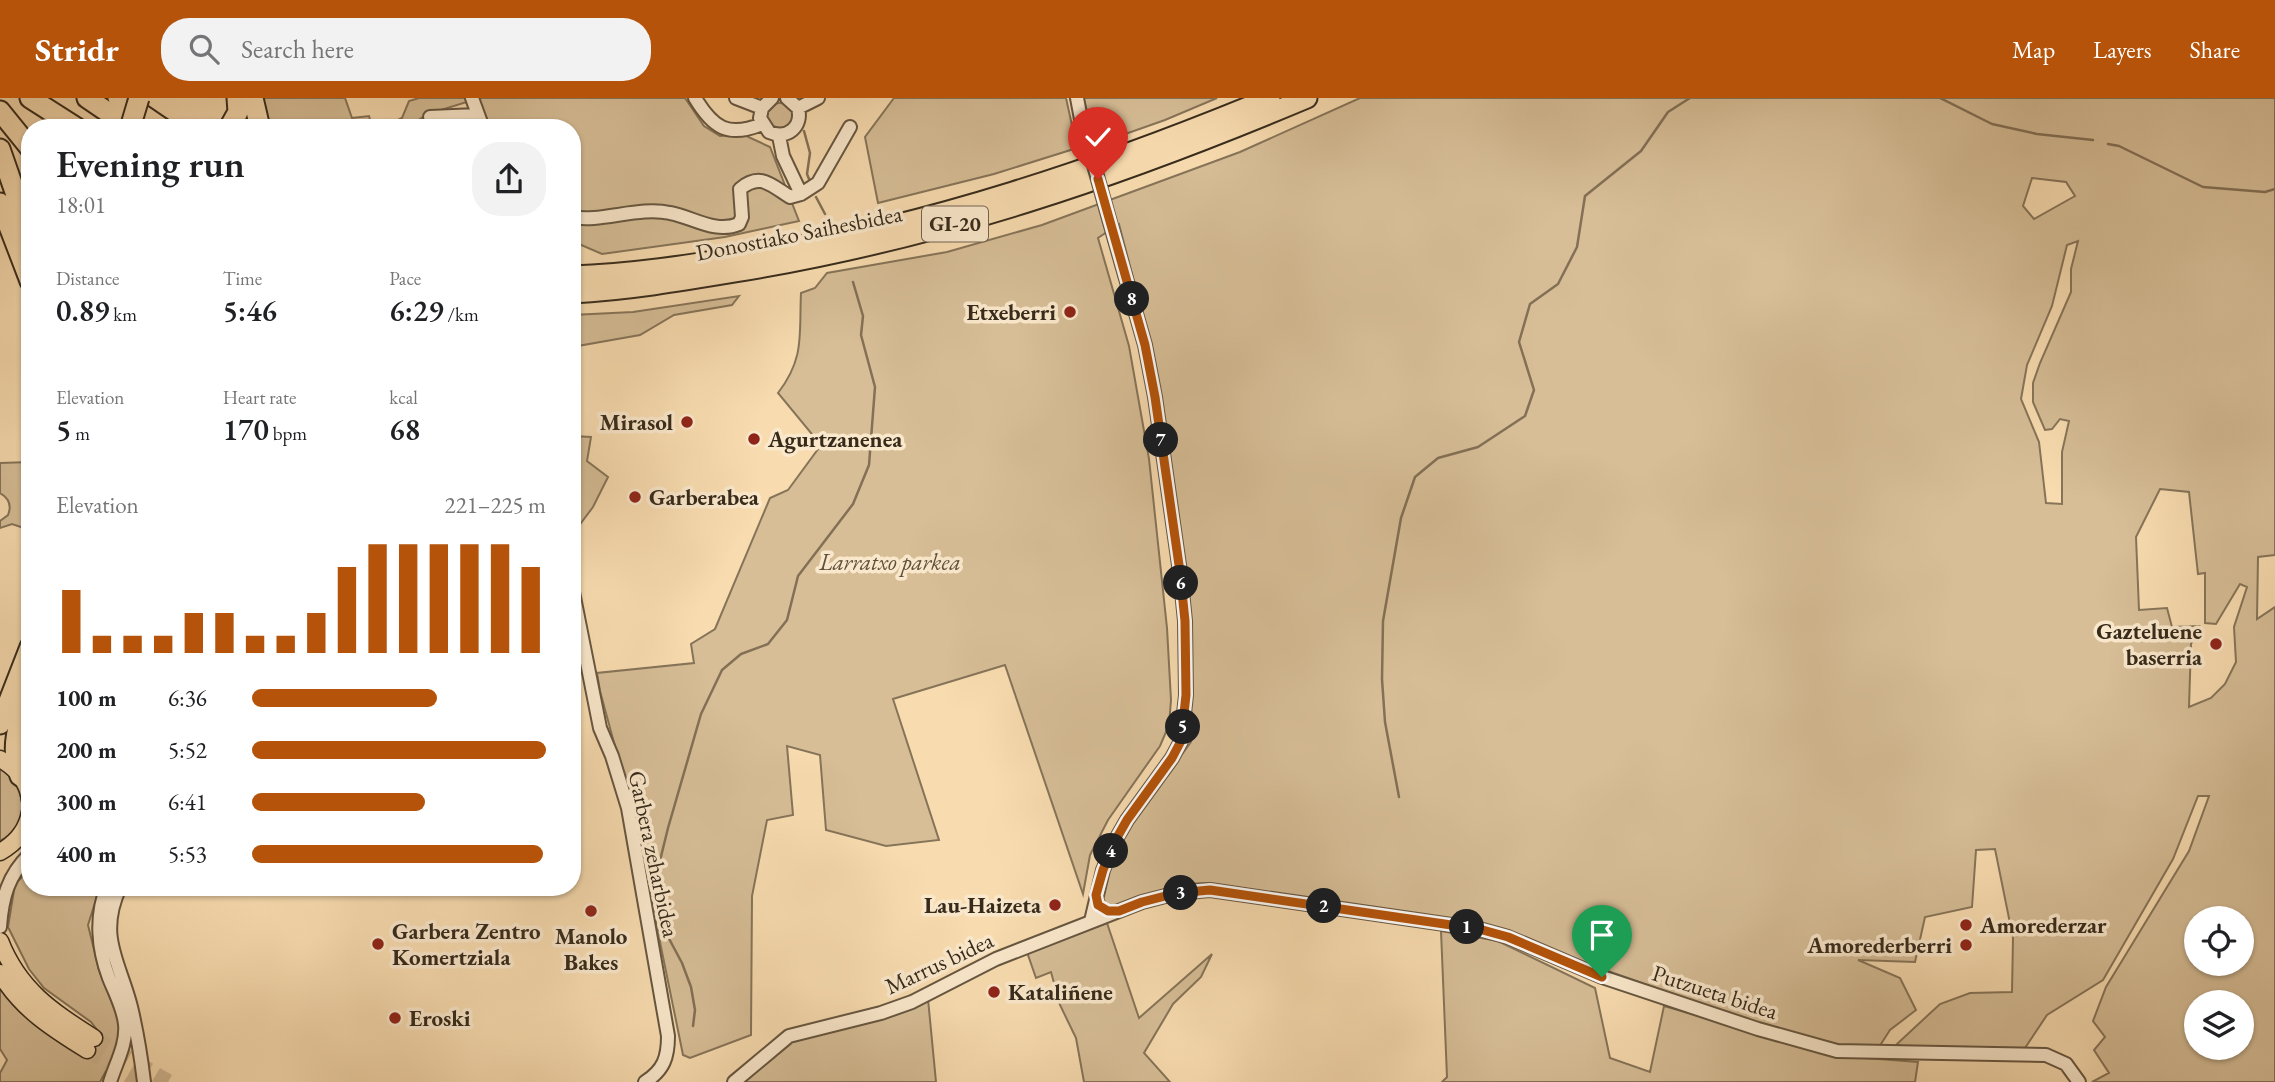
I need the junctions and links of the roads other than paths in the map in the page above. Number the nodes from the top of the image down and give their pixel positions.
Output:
1 (30, 98) edge
2 (87, 98) edge
3 (118, 98) edge
4 (131, 98) edge
5 (139, 98) edge
6 (150, 98) edge
7 (237, 98) edge
8 (253, 98) edge
9 (471, 98) edge
10 (695, 98) edge
11 (736, 98) edge
12 (788, 98) edge
13 (818, 98) edge
14 (1077, 98) edge
15 (1270, 98) edge
16 (1307, 98) edge
17 (766, 102) edge
18 (798, 108) junction
19 (0, 111) edge
20 (477, 115) junction
21 (429, 117) dead end
22 (62, 119) edge
23 (117, 119) edge
24 (133, 119) edge
25 (144, 119) edge
26 (149, 119) edge
27 (162, 119) edge
28 (234, 119) edge
29 (258, 119) edge
30 (479, 119) edge
31 (762, 124) junction
32 (850, 127) dead end
33 (779, 136) junction
34 (21, 138) edge
35 (0, 151) edge
36 (801, 194) junction
37 (0, 202) edge
38 (21, 210) edge
39 (581, 216) edge
40 (21, 257) edge
41 (581, 275) edge
42 (581, 292) edge
43 (581, 632) edge
44 (21, 693) edge
45 (21, 693) edge
46 (21, 699) edge
47 (0, 708) edge
48 (0, 724) edge
49 (0, 760) edge
50 (20, 776) joint
51 (21, 833) edge
52 (4, 850) edge
53 (21, 863) edge
54 (0, 865) edge
55 (104, 896) edge
56 (117, 896) edge
57 (1096, 900) junction
58 (1119, 911) junction
59 (1091, 921) junction
60 (0, 927) edge
61 (0, 941) edge
62 (0, 973) edge
63 (115, 1065) junction
64 (103, 1082) edge
65 (110, 1082) edge
66 (144, 1082) edge
67 (645, 1082) edge
68 (734, 1082) edge
69 (2079, 1082) edge

1 - 22 highway
2 - 23 highway
3 - 26 highway
4 - 27 highway
5 - 24 highway, bridge
6 - 25 highway
7 - 28 highway
8 - 29 highway
9 - 20 street
10 - 31 street
11 - 17 street
12 - 18 street
13 - 18 street
14 - 57 street, bridge
15 - 41 highway, Donostiako Saihesbidea / GI-20
16 - 42 highway, Donostiako Saihesbidea / GI-20
17 - 31 street
18 - 33 street
19 - 34 highway
20 - 21 street
20 - 30 street
31 - 33 street
32 - 36 street
33 - 36 street
35 - 38 highway
36 - 39 street
37 - 40 highway
43 - 67 street, Garbera zeharbidea
44 - 47 highway
45 - 48 highway
46 - 50 highway
49 - 50 main road
51 - 52 main road
52 - 54 main road
53 - 60 street
55 - 63 street
56 - 66 street
57 - 58 street
57 - 59 street
58 - 59 street, Putzueta bidea
58 - 69 street, Putzueta bidea
59 - 68 street, Marrus bidea
61 - 62 main road
63 - 64 street
63 - 65 street

